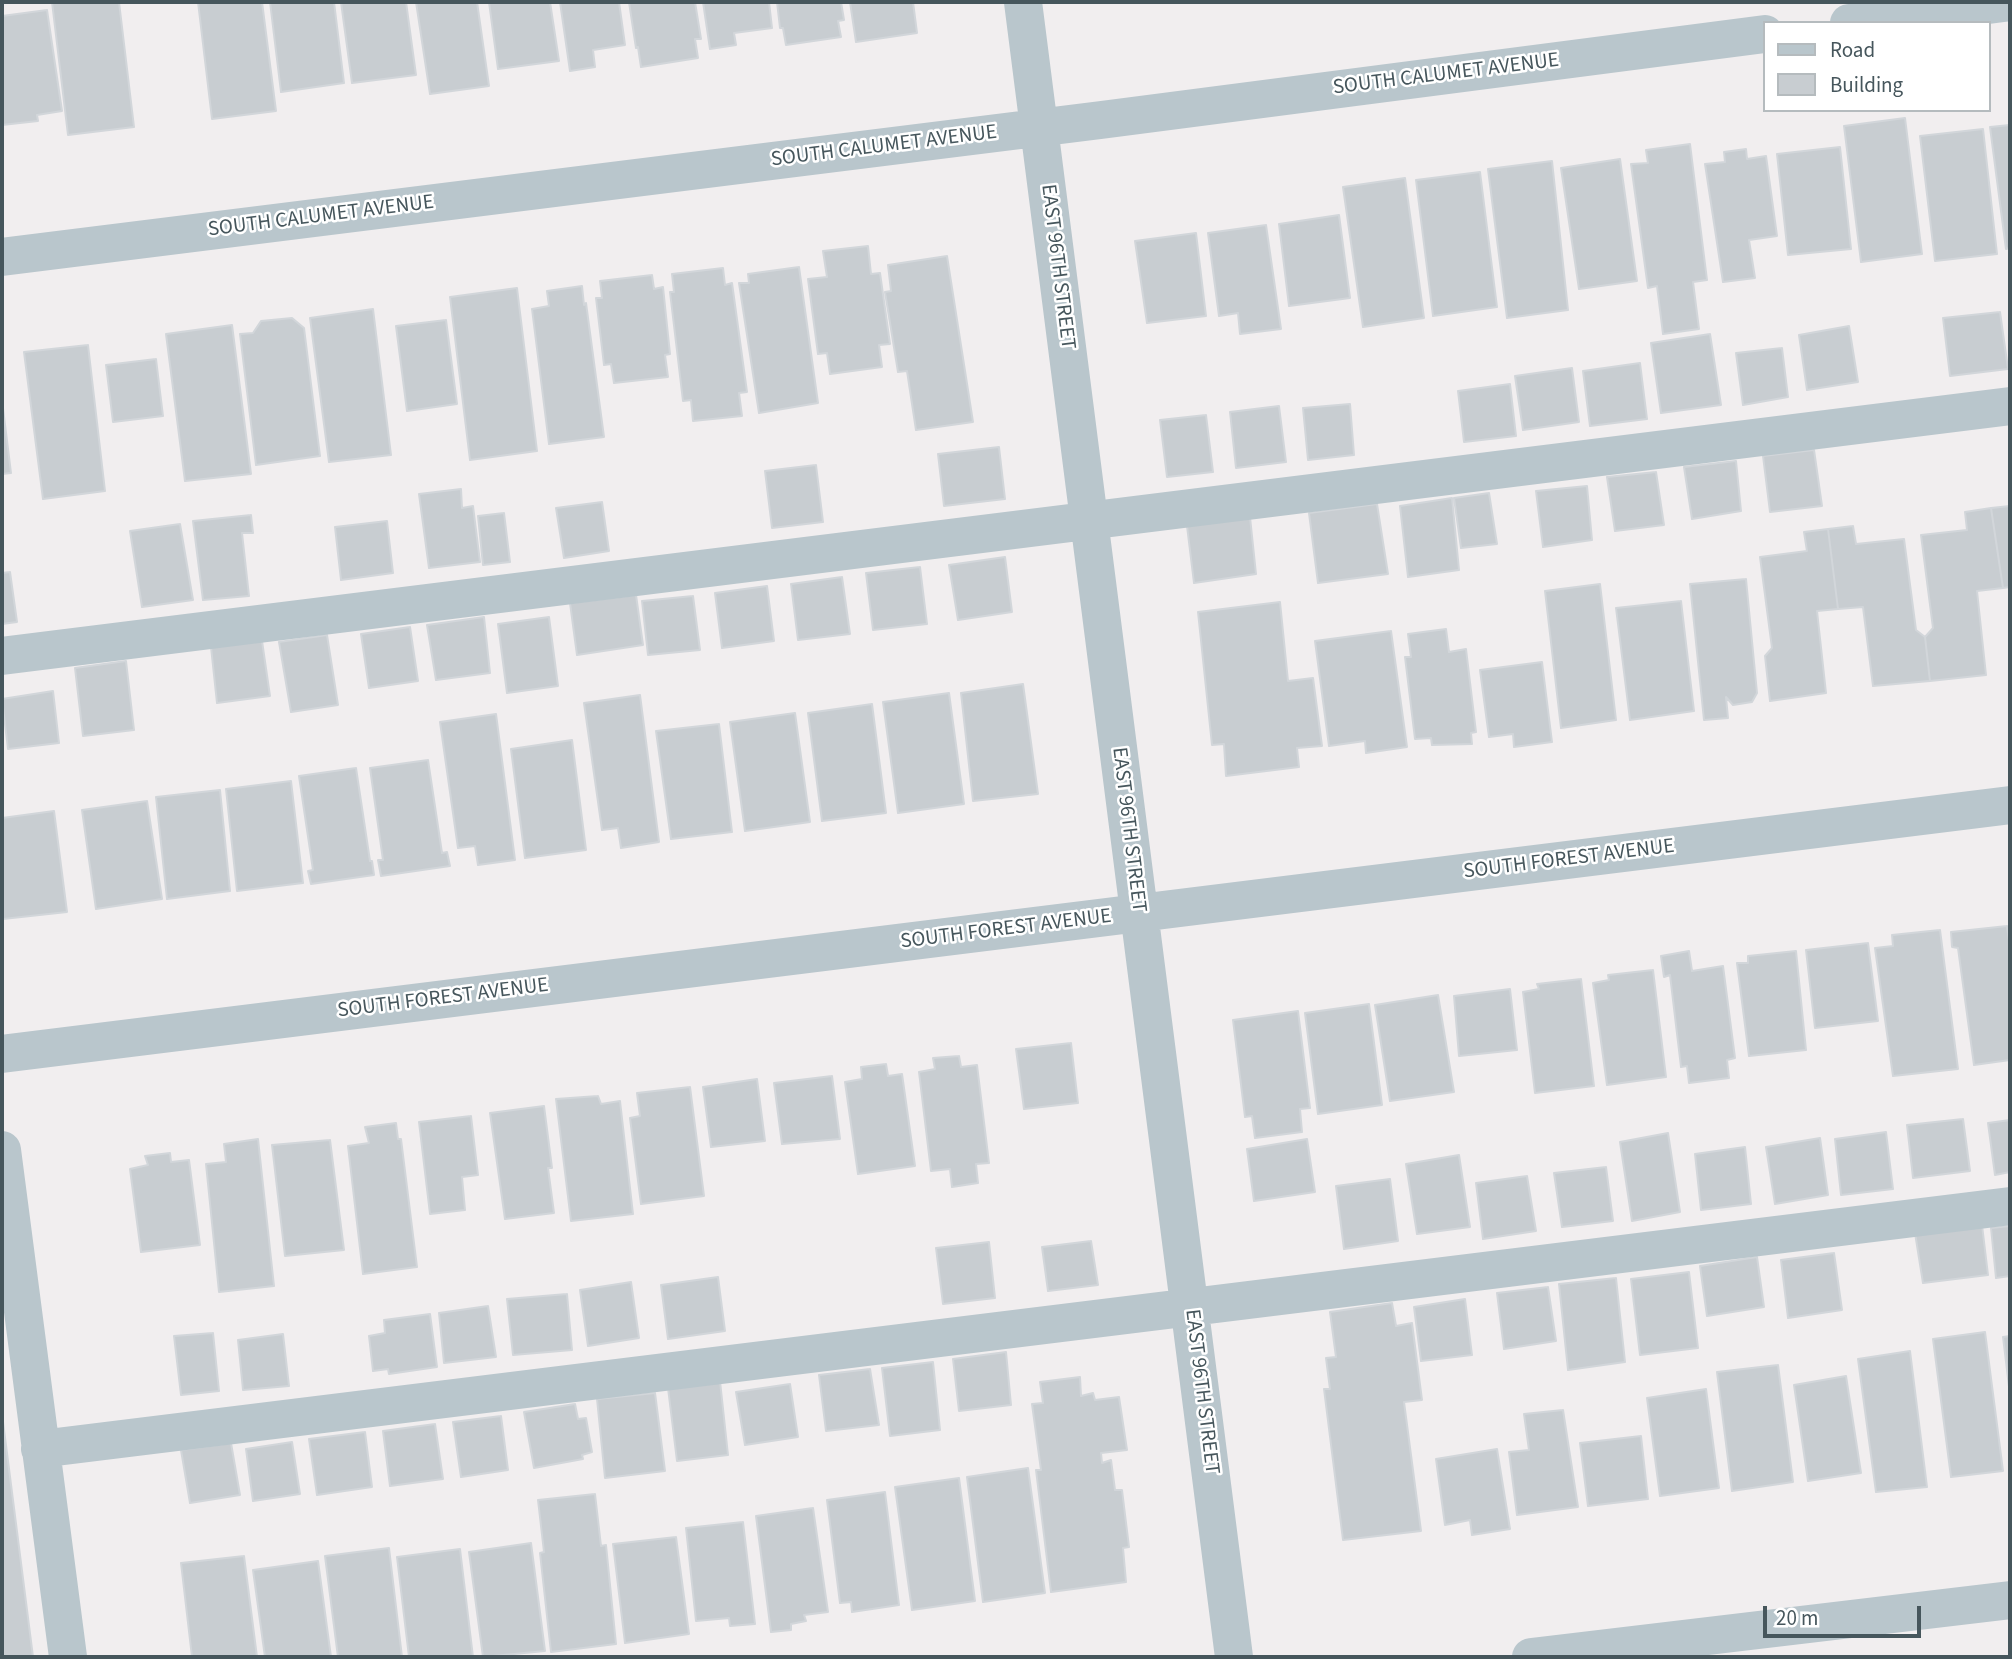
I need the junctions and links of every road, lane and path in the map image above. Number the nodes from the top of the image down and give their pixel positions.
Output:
1 (1023, 2) edge
2 (2010, 2) edge
3 (1864, 21) edge
4 (1764, 34) edge
5 (1039, 128) junction
6 (2, 257) edge
7 (2010, 406) edge
8 (1089, 521) junction
9 (2, 656) edge
10 (2010, 805) edge
11 (1139, 913) junction
12 (2, 1054) edge
13 (2, 1150) edge
14 (2010, 1206) edge
15 (1190, 1307) junction
16 (40, 1448) junction
17 (2010, 1600) edge
18 (68, 1657) edge
19 (1234, 1657) edge
20 (1531, 1657) edge

1 - 5 street, EAST 96TH STREET
2 - 3 street
4 - 5 street, SOUTH CALUMET AVENUE
5 - 6 street, SOUTH CALUMET AVENUE
5 - 8 street, EAST 96TH STREET
7 - 8 street
8 - 9 street
8 - 11 street, EAST 96TH STREET
10 - 11 street, SOUTH FOREST AVENUE
11 - 12 street, SOUTH FOREST AVENUE
11 - 15 street, EAST 96TH STREET
13 - 16 street
14 - 15 street
15 - 16 street
15 - 19 street, EAST 96TH STREET
16 - 18 street
17 - 20 street

